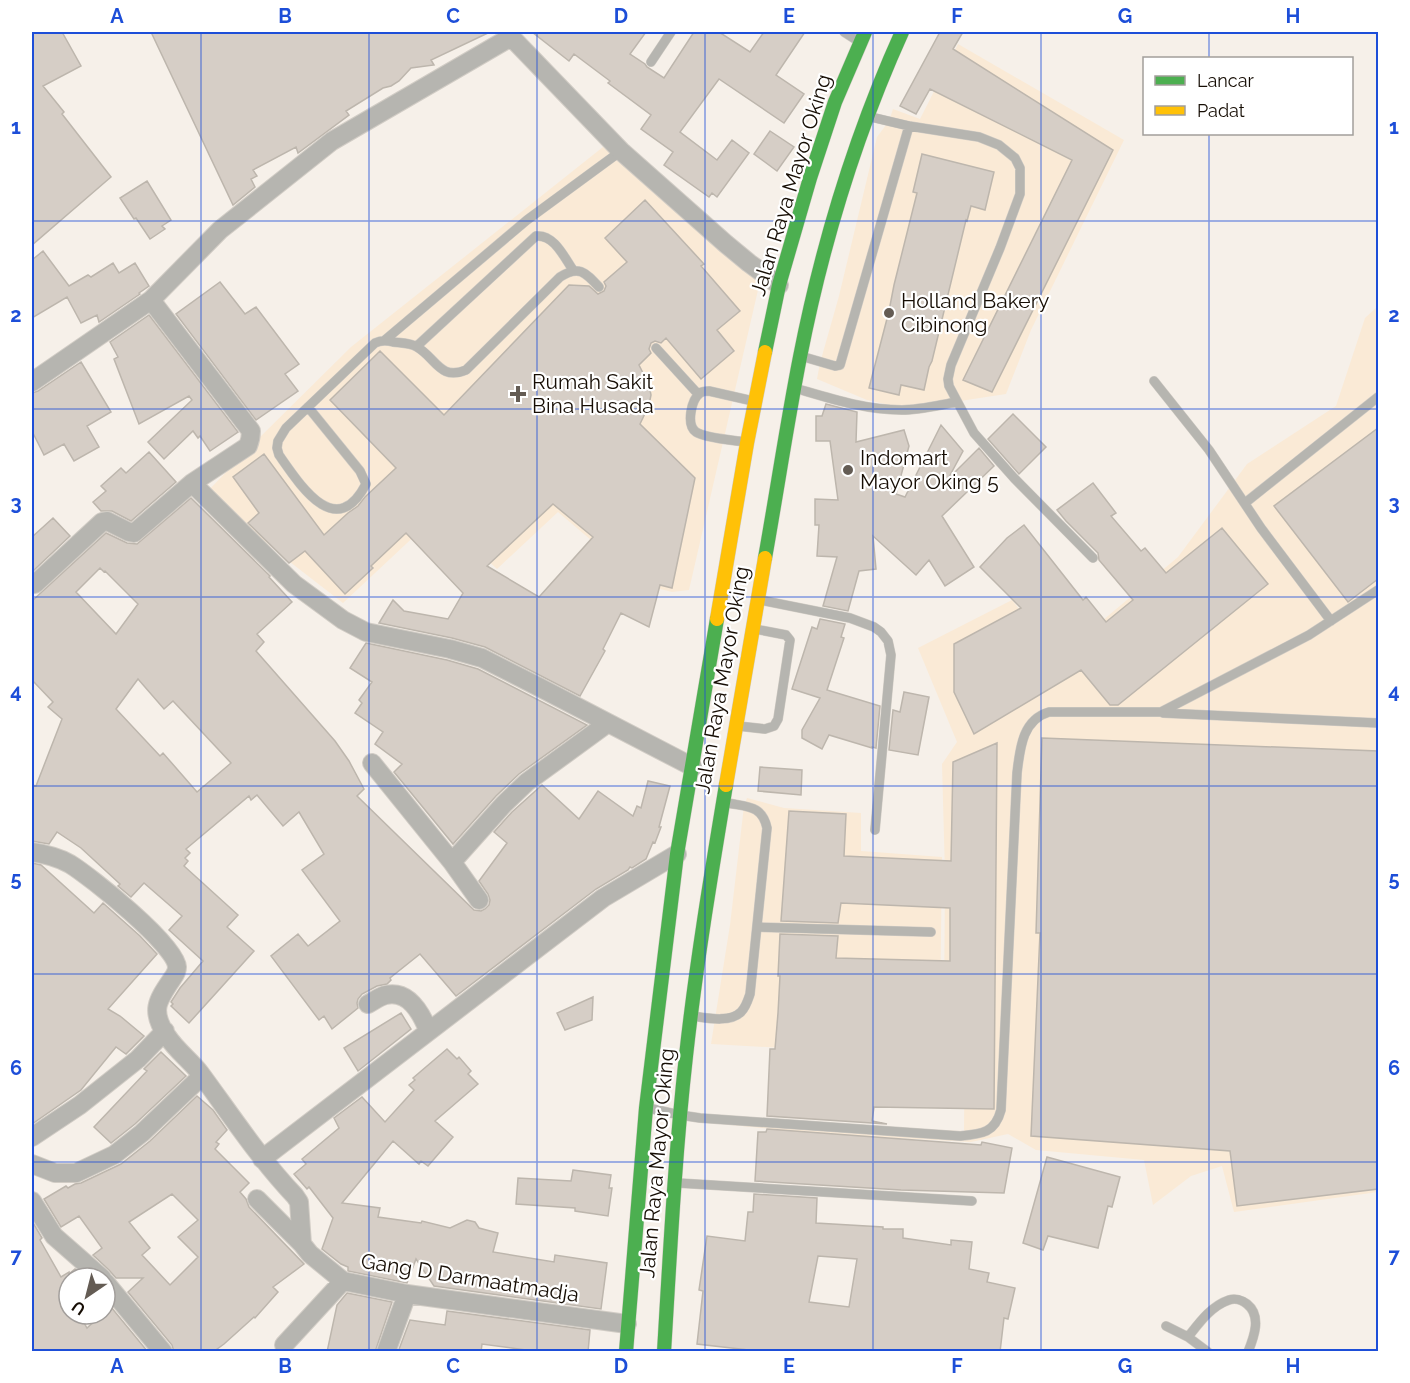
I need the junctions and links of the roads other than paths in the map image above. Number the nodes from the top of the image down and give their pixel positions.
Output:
1 (671, 32) edge
2 (844, 32) edge
3 (902, 32) edge
4 (509, 34) edge
5 (863, 37) edge
6 (651, 62) dead end
7 (866, 115) junction
8 (909, 126) junction
9 (621, 152) junction
10 (573, 270) junction
11 (779, 285) junction
12 (599, 287) dead end
13 (151, 300) junction
14 (385, 340) junction
15 (417, 346) junction
16 (656, 348) dead end
17 (800, 356) junction
18 (1154, 381) dead end
19 (32, 382) edge
20 (795, 388) junction
21 (698, 394) junction
22 (1378, 397) edge
23 (756, 401) junction
24 (957, 402) junction
25 (308, 407) junction
26 (747, 443) junction
27 (192, 483) junction
28 (1245, 503) junction
29 (1094, 558) dead end
30 (35, 584) dead end
31 (1378, 590) edge
32 (757, 600) junction
33 (1331, 621) junction
34 (752, 628) junction
35 (722, 699) junction
36 (1161, 712) junction
37 (608, 723) junction
38 (1378, 723) edge
39 (735, 725) junction
40 (372, 763) dead end
41 (693, 767) junction
42 (722, 802) junction
43 (875, 830) dead end
44 (32, 852) edge
45 (677, 854) junction
46 (452, 862) junction
47 (479, 900) dead end
48 (757, 927) junction
49 (931, 932) dead end
50 (368, 1004) dead end
51 (691, 1016) junction
52 (428, 1030) junction
53 (165, 1031) junction
54 (202, 1076) junction
55 (646, 1108) junction
56 (680, 1115) junction
57 (32, 1137) edge
58 (262, 1159) junction
59 (32, 1164) edge
60 (675, 1183) junction
61 (257, 1199) dead end
62 (32, 1201) edge
63 (972, 1201) dead end
64 (302, 1244) junction
65 (88, 1266) edge
66 (343, 1281) junction
67 (407, 1294) junction
68 (117, 1296) edge
69 (627, 1324) junction
70 (1166, 1326) dead end
71 (1188, 1337) junction
72 (284, 1346) dead end
73 (163, 1352) edge
74 (386, 1352) edge
75 (626, 1352) edge
76 (664, 1352) edge
77 (1208, 1352) edge
78 (1248, 1352) edge

1 - 6 lane
2 - 5 lane
3 - 7 main road, Jalan Raya Mayor Oking
4 - 9 street
4 - 13 street
5 - 11 main road, Jalan Raya Mayor Oking
7 - 8 lane
7 - 17 main road, Jalan Raya Mayor Oking
8 - 17 lane
8 - 24 lane
9 - 11 street
9 - 14 lane
10 - 12 lane
10 - 15 lane
10 - 15 lane
11 - 23 main road, Jalan Raya Mayor Oking
13 - 19 street
13 - 27 street
14 - 15 lane
14 - 25 lane
16 - 21 lane
17 - 20 main road, Jalan Raya Mayor Oking
18 - 28 lane
20 - 24 lane
20 - 32 main road, Jalan Raya Mayor Oking
21 - 23 lane
21 - 26 lane
22 - 28 lane
23 - 26 main road, Jalan Raya Mayor Oking
24 - 29 lane
25 - 25 lane
26 - 35 main road, Jalan Raya Mayor Oking
27 - 30 street
27 - 37 street
28 - 33 lane
31 - 33 lane
32 - 34 main road, Jalan Raya Mayor Oking
32 - 43 lane
33 - 36 lane
34 - 35 main road, Jalan Raya Mayor Oking
34 - 39 lane
35 - 39 main road, Jalan Raya Mayor Oking
35 - 41 main road, Jalan Raya Mayor Oking
36 - 38 lane
36 - 56 lane
37 - 41 street
37 - 46 street
39 - 42 main road, Jalan Raya Mayor Oking
40 - 46 street
41 - 45 main road, Jalan Raya Mayor Oking
42 - 48 lane
42 - 51 main road, Jalan Raya Mayor Oking
44 - 53 street
45 - 52 street
45 - 55 main road, Jalan Raya Mayor Oking
46 - 47 street
48 - 49 lane
48 - 51 lane
50 - 52 street
51 - 56 main road, Jalan Raya Mayor Oking
52 - 58 street
53 - 54 street
53 - 57 street
54 - 58 street
54 - 59 street
55 - 56 lane
55 - 69 main road, Jalan Raya Mayor Oking
56 - 60 main road, Jalan Raya Mayor Oking
58 - 64 street
60 - 63 lane
60 - 76 main road, Jalan Raya Mayor Oking
61 - 64 street, Gang D Darmaatmadja
62 - 65 street
64 - 66 street, Gang D Darmaatmadja
66 - 67 street, Gang D Darmaatmadja
66 - 72 street
67 - 69 street, Gang D Darmaatmadja
67 - 74 street
68 - 73 street
69 - 75 main road, Jalan Raya Mayor Oking
70 - 71 lane
71 - 77 lane
71 - 78 lane

